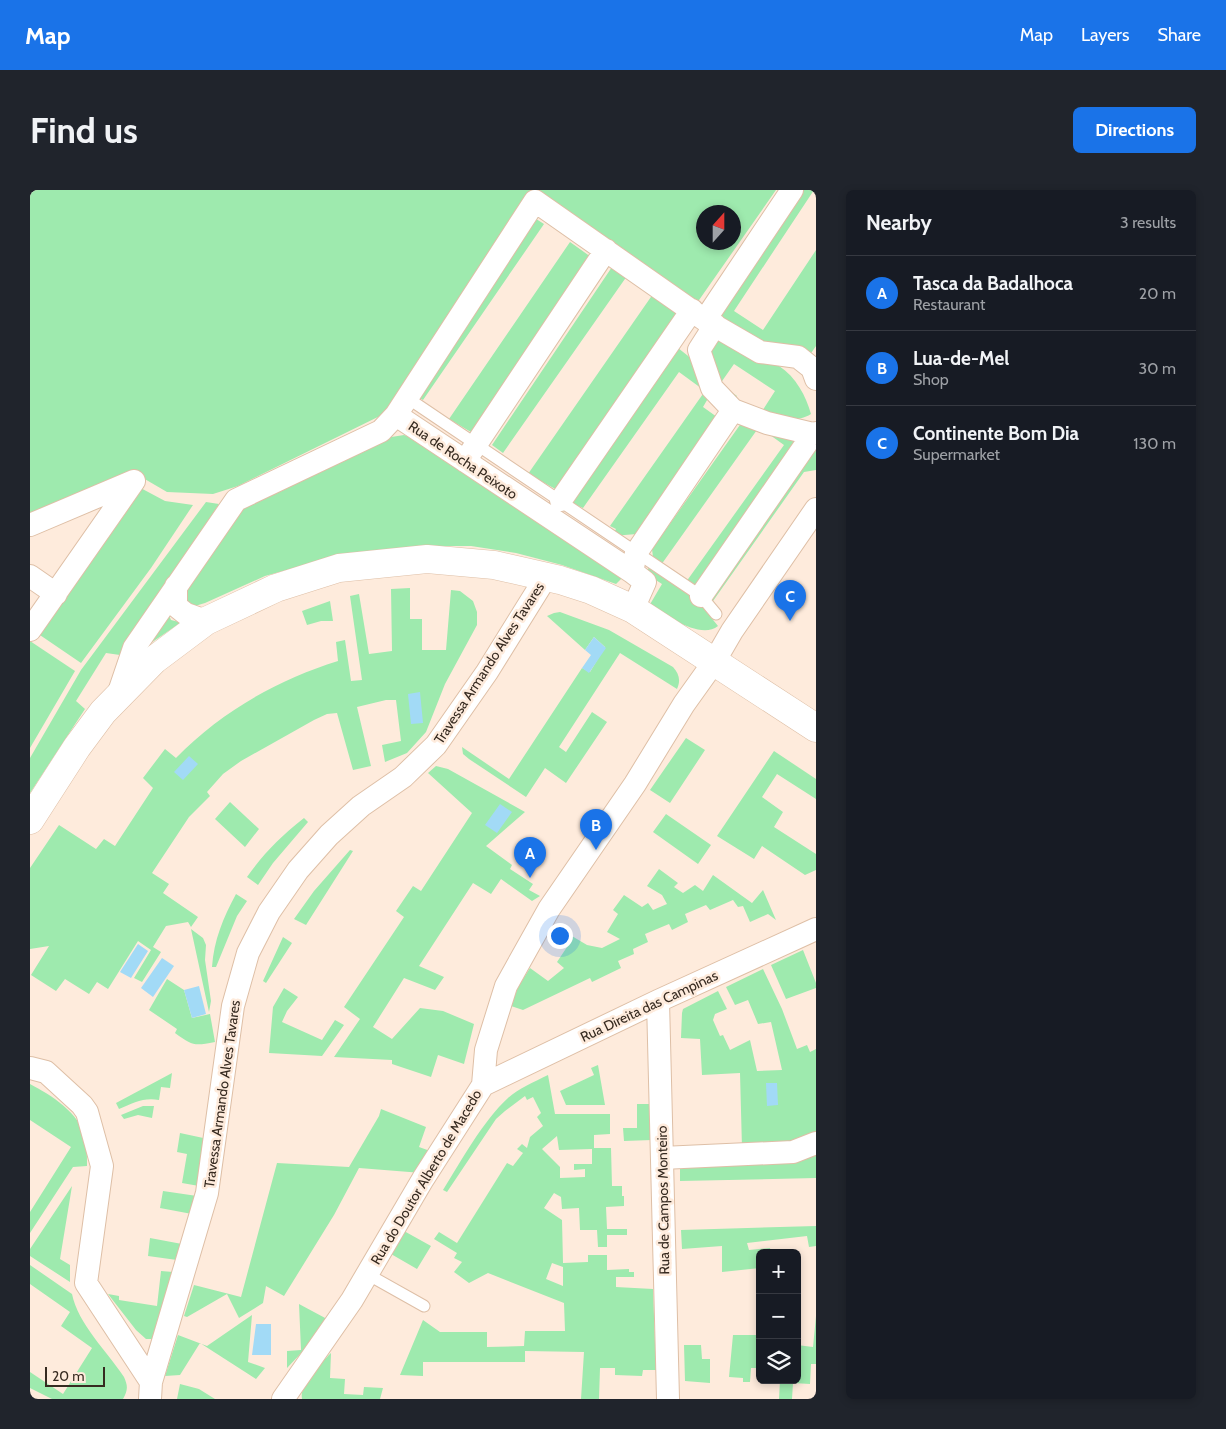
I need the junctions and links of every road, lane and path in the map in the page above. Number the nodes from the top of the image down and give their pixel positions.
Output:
1 (792, 190) edge
2 (606, 250) junction
3 (704, 319) junction
4 (676, 334) junction
5 (699, 350) junction
6 (815, 370) edge
7 (401, 406) junction
8 (733, 410) junction
9 (815, 434) edge
10 (471, 452) junction
11 (561, 500) junction
12 (816, 508) edge
13 (30, 525) edge
14 (634, 562) junction
15 (30, 576) edge
16 (546, 577) junction
17 (176, 586) junction
18 (56, 594) junction
19 (701, 596) junction
20 (633, 609) junction
21 (716, 614) dead end
22 (206, 621) junction
23 (30, 630) edge
24 (714, 662) junction
25 (118, 695) junction
26 (816, 728) edge
27 (30, 820) edge
28 (816, 929) edge
29 (658, 1001) junction
30 (30, 1068) edge
31 (483, 1084) junction
32 (816, 1144) edge
33 (662, 1158) junction
34 (367, 1274) junction
35 (424, 1306) dead end
36 (150, 1391) edge
37 (283, 1399) edge
38 (668, 1399) edge

1 - 3 street
2 - 3 street
2 - 7 street
2 - 10 street
3 - 4 street
3 - 5 street
3 - 6 street
4 - 5 street
4 - 11 street
5 - 8 street
7 - 10 street, Rua de Rocha Peixoto
7 - 17 street, Rua de Rocha Peixoto
8 - 9 street
8 - 14 street
9 - 19 street
10 - 11 lane
10 - 14 street, Rua de Rocha Peixoto
11 - 14 lane
12 - 24 street, Rua do Doutor Alberto de Macedo
13 - 18 street
14 - 19 lane
14 - 20 street, Rua de Rocha Peixoto
15 - 18 street
16 - 20 street, Rua de Rocha Peixoto
16 - 22 street, Rua de Rocha Peixoto
16 - 36 street, Travessa Armando Alves Tavares
17 - 22 street
17 - 25 street, Rua de Rocha Peixoto
18 - 23 street
19 - 21 lane
20 - 24 street, Rua de Rocha Peixoto
22 - 25 street, Rua de Rocha Peixoto
24 - 26 street, Rua de Rocha Peixoto
24 - 31 street, Rua do Doutor Alberto de Macedo
25 - 27 street, Rua de Rocha Peixoto
28 - 29 street, Rua Direita das Campinas
29 - 31 street, Rua Direita das Campinas
29 - 33 street, Rua de Campos Monteiro
30 - 36 street
31 - 34 street, Rua do Doutor Alberto de Macedo
32 - 33 street
33 - 38 street, Rua de Campos Monteiro
34 - 35 lane
34 - 37 street, Rua do Doutor Alberto de Macedo

